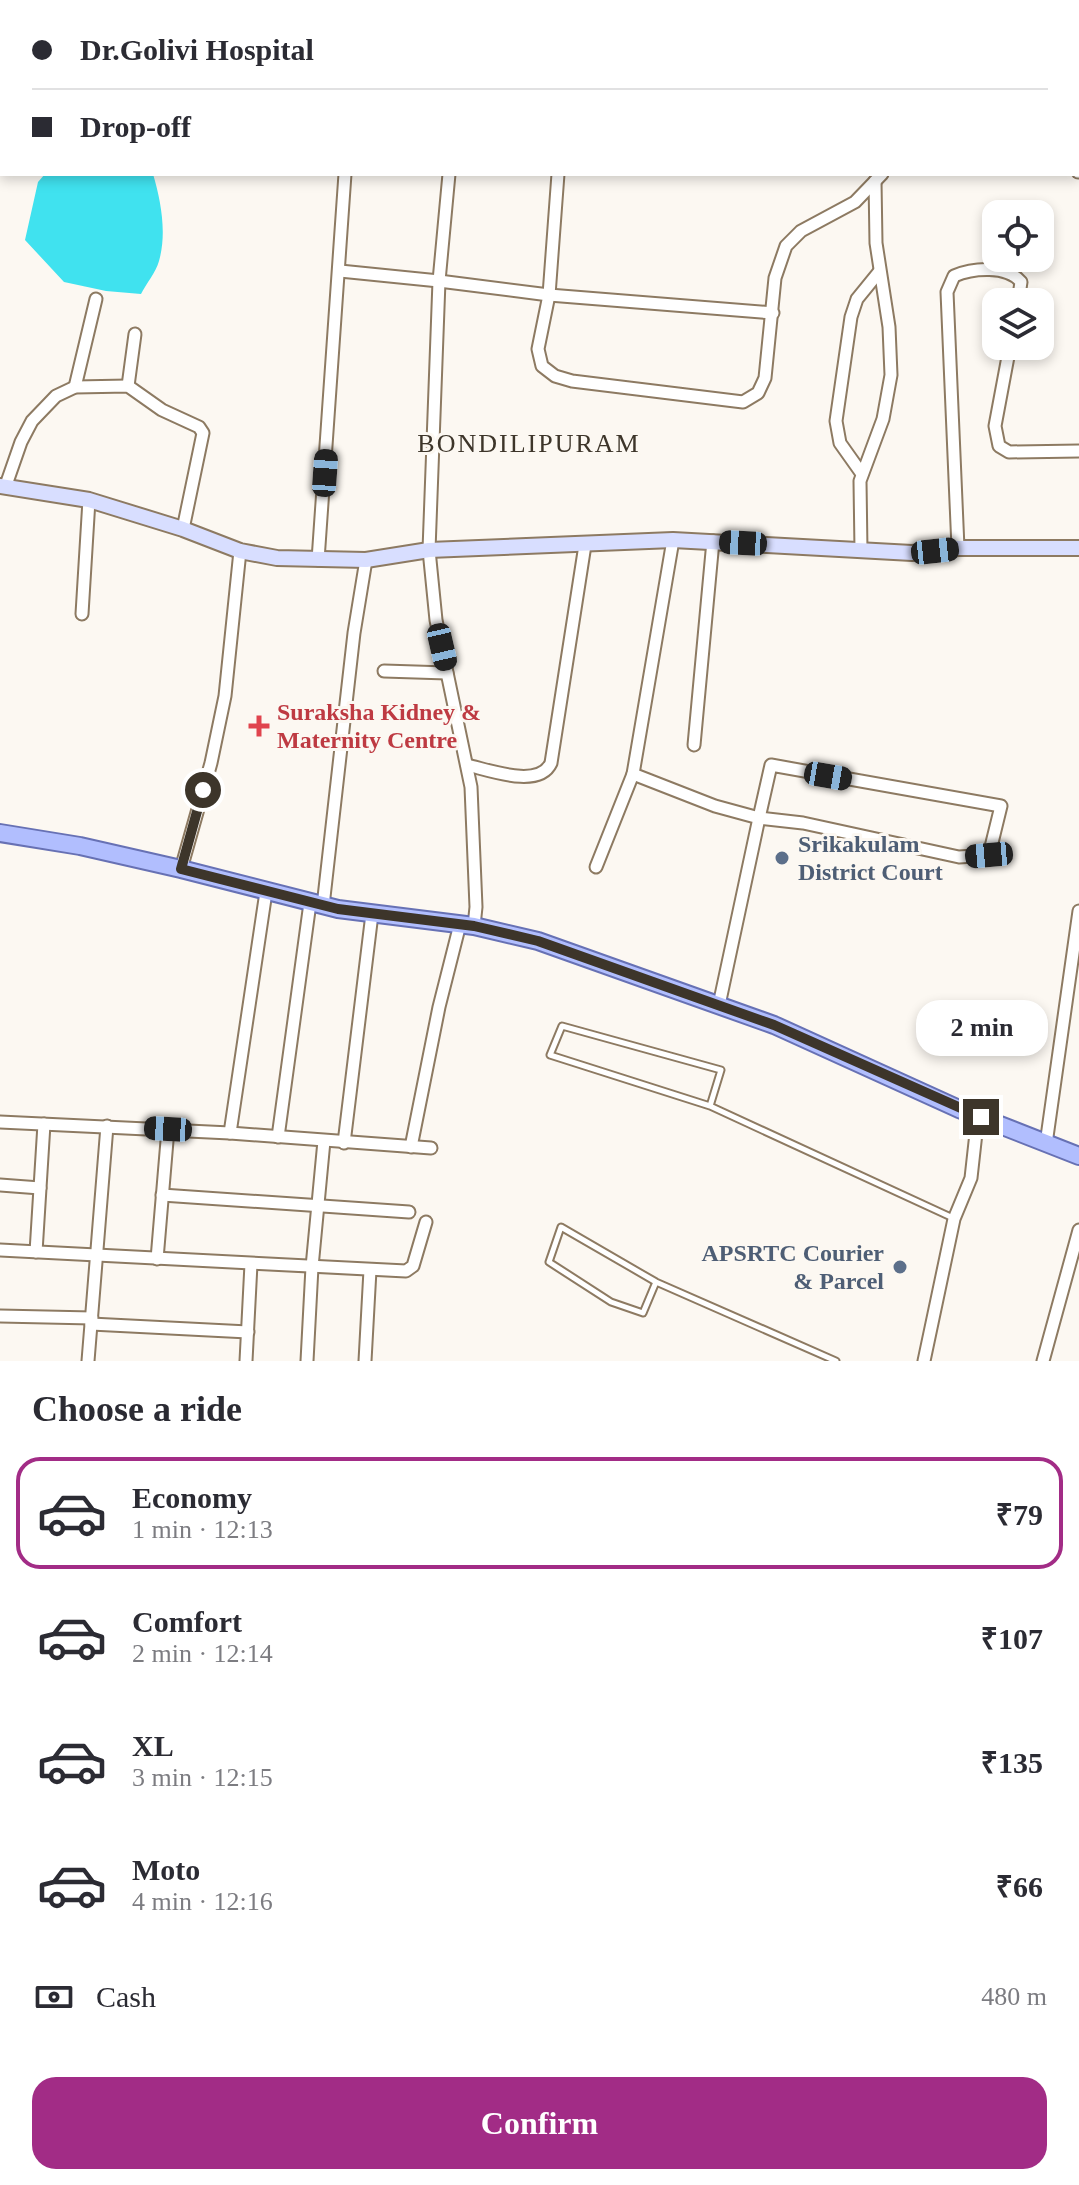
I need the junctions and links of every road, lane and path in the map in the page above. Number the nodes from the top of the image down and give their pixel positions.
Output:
1 (345, 176) edge
2 (449, 176) edge
3 (558, 176) edge
4 (879, 178) edge
5 (340, 271) junction
6 (879, 272) junction
7 (439, 281) junction
8 (1020, 288) edge
9 (549, 295) junction
10 (96, 299) dead end
11 (773, 313) junction
12 (135, 334) dead end
13 (1007, 360) edge
14 (128, 386) junction
15 (75, 387) junction
16 (1079, 451) edge
17 (862, 474) junction
18 (3, 486) edge
19 (89, 500) junction
20 (183, 529) junction
21 (673, 540) junction
22 (713, 541) junction
23 (585, 545) junction
24 (958, 548) junction
25 (1079, 548) edge
26 (429, 550) junction
27 (861, 550) junction
28 (240, 551) junction
29 (318, 560) junction
30 (366, 560) junction
31 (82, 614) dead end
32 (384, 671) dead end
33 (447, 673) junction
34 (694, 745) dead end
35 (467, 765) junction
36 (633, 774) junction
37 (759, 818) junction
38 (0, 833) edge
39 (596, 867) dead end
40 (181, 869) junction
41 (266, 892) junction
42 (316, 904) junction
43 (1079, 911) edge
44 (372, 914) junction
45 (467, 925) junction
46 (1077, 931) edge
47 (719, 1005) junction
48 (710, 1106) junction
49 (978, 1115) junction
50 (0, 1122) edge
51 (44, 1124) junction
52 (107, 1126) junction
53 (168, 1129) junction
54 (230, 1133) junction
55 (278, 1137) junction
56 (324, 1141) junction
57 (344, 1143) junction
58 (1046, 1144) junction
59 (411, 1147) junction
60 (431, 1148) dead end
61 (1079, 1156) edge
62 (0, 1185) edge
63 (40, 1188) junction
64 (162, 1195) junction
65 (318, 1204) junction
66 (409, 1212) dead end
67 (954, 1219) junction
68 (426, 1222) dead end
69 (1079, 1230) edge
70 (0, 1250) edge
71 (36, 1252) junction
72 (95, 1255) junction
73 (157, 1259) junction
74 (251, 1264) junction
75 (312, 1267) junction
76 (370, 1270) junction
77 (656, 1282) junction
78 (0, 1316) edge
79 (92, 1321) junction
80 (248, 1332) junction
81 (88, 1361) edge
82 (246, 1361) edge
83 (307, 1361) edge
84 (365, 1361) edge
85 (836, 1361) edge
86 (924, 1361) edge
87 (1043, 1361) edge

1 - 5 street
2 - 7 street
3 - 9 street
4 - 6 street
4 - 11 street
5 - 7 street
5 - 29 street
6 - 17 street
6 - 17 street
7 - 9 street
7 - 26 street
8 - 24 street
9 - 11 street
9 - 11 street
10 - 15 street
12 - 14 street
13 - 16 street
14 - 15 street
14 - 20 street
15 - 18 street
17 - 27 street
18 - 19 street
19 - 20 street
19 - 31 street
20 - 28 street
21 - 22 street
21 - 23 street
21 - 36 street
22 - 27 street
22 - 34 street
23 - 26 street
23 - 35 street
24 - 25 street
24 - 27 street
26 - 30 street
26 - 33 street
28 - 29 street
28 - 40 street
29 - 30 street
30 - 42 street
32 - 33 street
33 - 35 street
35 - 45 street
36 - 37 street
36 - 39 street
37 - 37 street
37 - 47 street
38 - 40 main road
40 - 41 main road
41 - 42 main road
41 - 54 street
42 - 44 main road
42 - 55 street
43 - 46 street
44 - 45 main road
44 - 57 street
45 - 47 main road
45 - 59 street
46 - 58 street
47 - 49 main road
48 - 48 lane
48 - 67 lane
49 - 58 main road
49 - 67 street
50 - 51 street
51 - 52 street
51 - 63 street
52 - 53 street
52 - 72 street
53 - 54 street
53 - 64 street
54 - 55 street
55 - 56 street
56 - 57 street
56 - 65 street
57 - 59 street
58 - 61 main road
59 - 60 street
62 - 63 street
63 - 71 street
64 - 65 street
64 - 73 street
65 - 66 street
65 - 75 street
67 - 86 street
68 - 76 street
69 - 87 street
70 - 71 street
71 - 72 street
72 - 73 street
72 - 79 street
73 - 74 street
74 - 75 street
74 - 80 street
75 - 76 street
75 - 83 street
76 - 84 street
77 - 77 lane
77 - 85 lane
78 - 79 street
79 - 80 street
79 - 81 street
80 - 82 street

